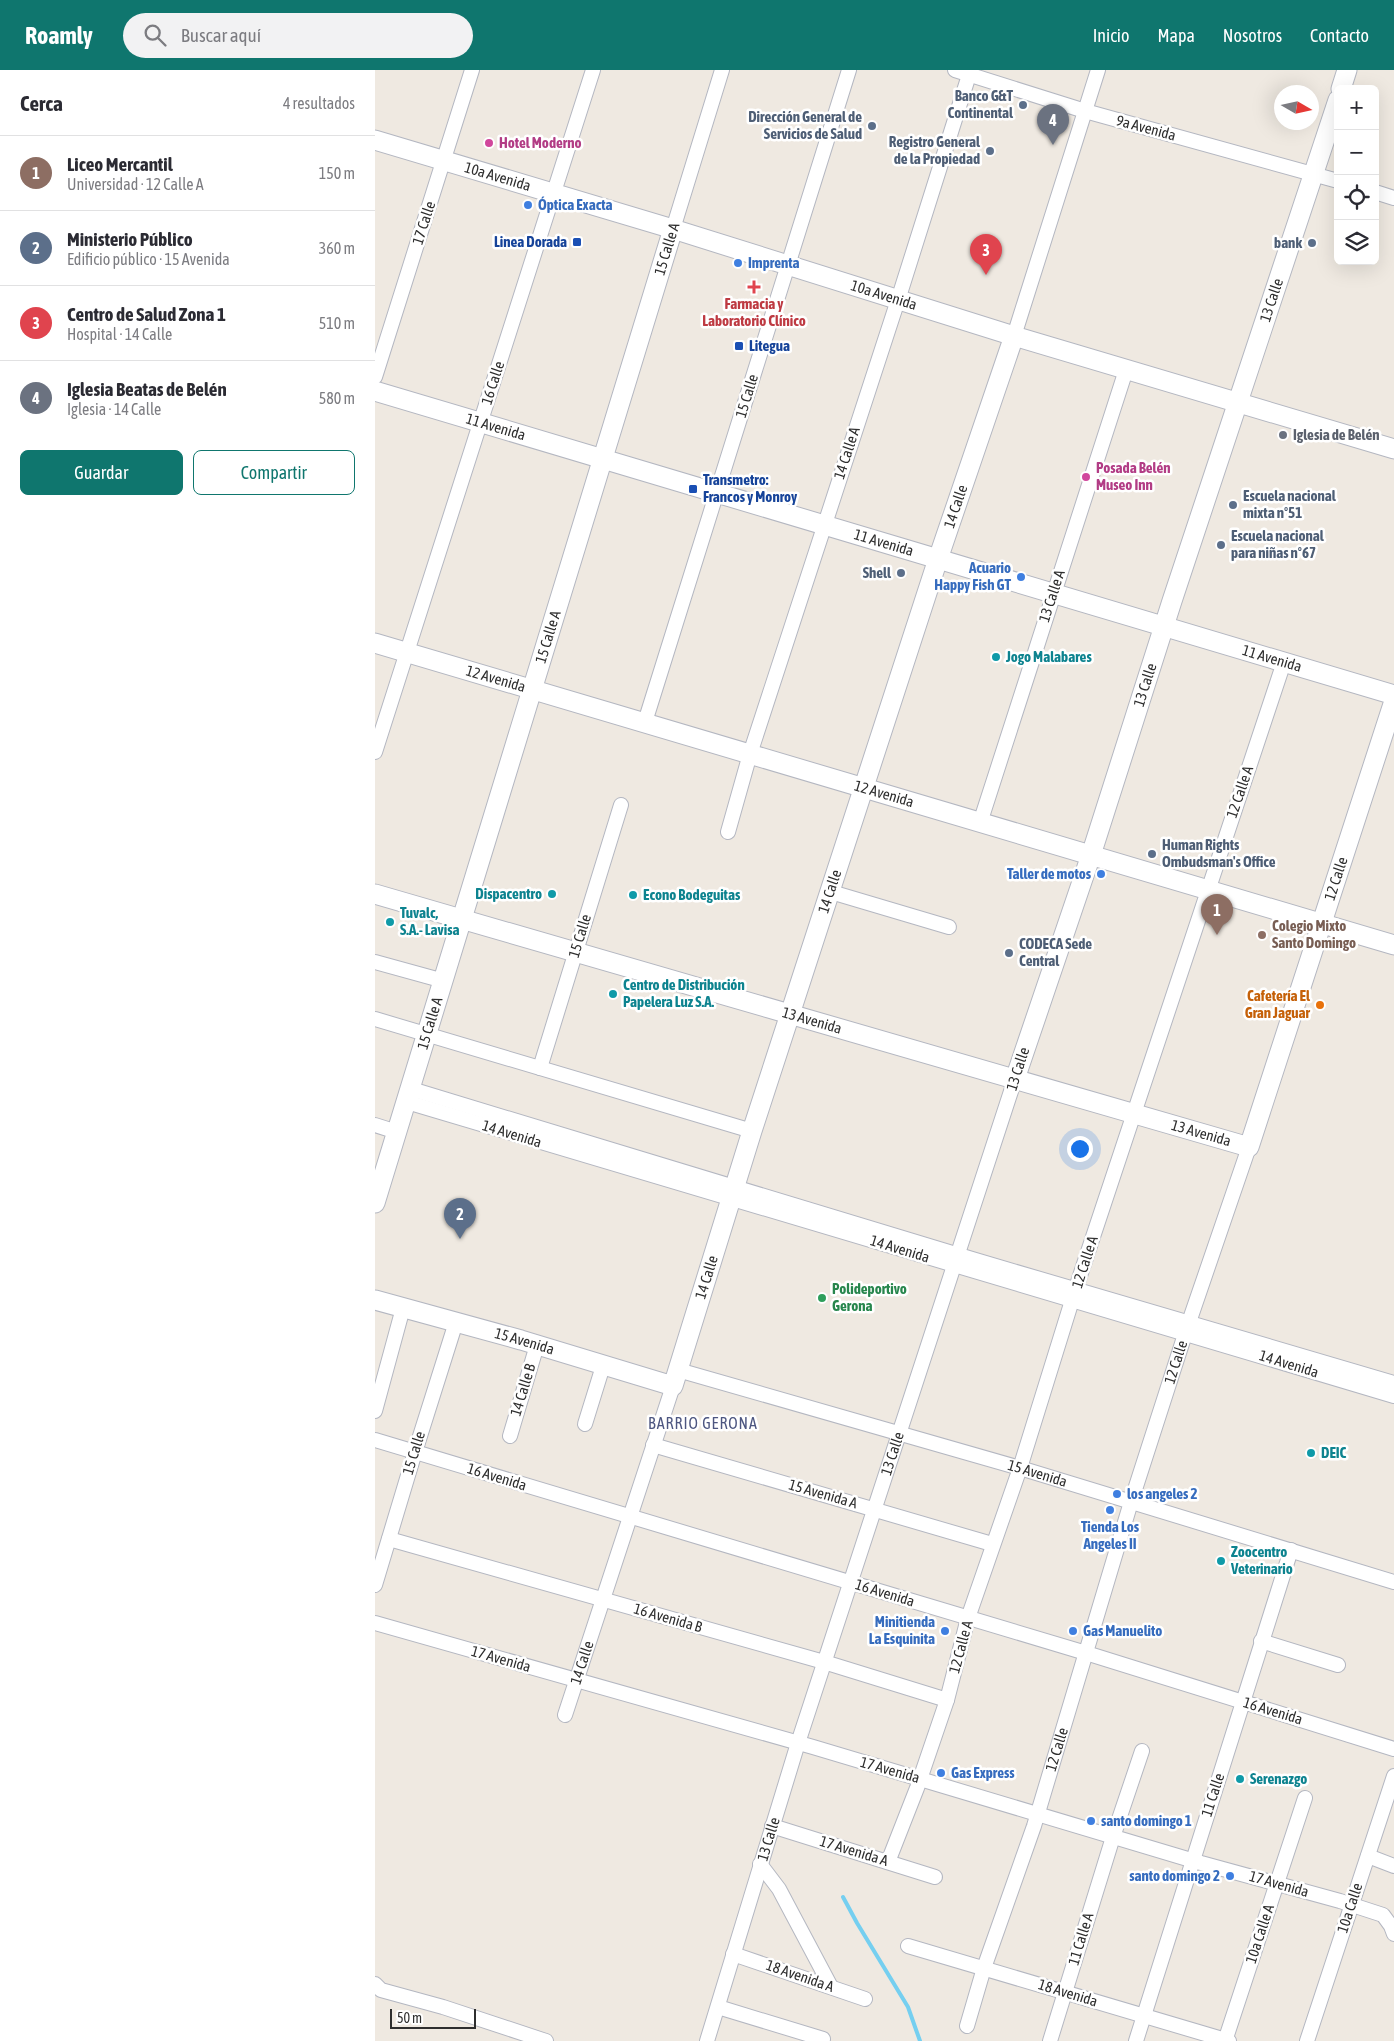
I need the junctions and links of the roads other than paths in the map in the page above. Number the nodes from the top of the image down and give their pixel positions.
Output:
1 (472, 70) edge
2 (593, 70) edge
3 (722, 70) edge
4 (849, 70) edge
5 (1097, 70) edge
6 (1347, 70) edge
7 (962, 72) edge
8 (1342, 85) edge
9 (1085, 111) junction
10 (1334, 112) edge
11 (375, 140) edge
12 (443, 161) junction
13 (1313, 174) junction
14 (1334, 180) edge
15 (553, 193) junction
16 (1379, 193) edge
17 (1394, 198) edge
18 (673, 229) junction
19 (787, 266) junction
20 (898, 300) junction
21 (1014, 336) junction
22 (1126, 370) junction
23 (375, 377) edge
24 (375, 392) edge
25 (1238, 403) junction
26 (480, 423) junction
27 (1394, 449) edge
28 (603, 459) junction
29 (717, 493) junction
30 (824, 525) junction
31 (938, 560) junction
32 (1053, 594) junction
33 (1164, 627) junction
34 (375, 643) edge
35 (407, 653) junction
36 (1284, 662) junction
37 (533, 690) junction
38 (1394, 695) edge
39 (1394, 701) edge
40 (645, 722) junction
41 (375, 752) edge
42 (751, 754) junction
43 (865, 788) junction
44 (621, 805) dead end
45 (980, 823) junction
46 (728, 832) dead end
47 (1091, 855) junction
48 (1207, 890) junction
49 (831, 892) junction
50 (375, 894) edge
51 (463, 920) junction
52 (1322, 923) junction
53 (949, 927) dead end
54 (1394, 945) edge
55 (575, 952) junction
56 (375, 962) edge
57 (444, 981) junction
58 (791, 1014) junction
59 (375, 1019) edge
60 (428, 1034) junction
61 (540, 1068) junction
62 (1015, 1079) junction
63 (409, 1096) junction
64 (1134, 1114) junction
65 (375, 1126) edge
66 (752, 1131) junction
67 (397, 1132) junction
68 (1249, 1147) junction
69 (734, 1193) junction
70 (375, 1203) edge
71 (956, 1260) junction
72 (1074, 1295) junction
73 (375, 1300) edge
74 (403, 1308) junction
75 (456, 1322) junction
76 (1187, 1329) junction
77 (537, 1345) junction
78 (603, 1366) junction
79 (675, 1378) junction
80 (1394, 1383) edge
81 (1394, 1396) edge
82 (375, 1411) edge
83 (585, 1424) dead end
84 (899, 1433) junction
85 (510, 1436) dead end
86 (375, 1440) edge
87 (653, 1445) junction
88 (415, 1452) junction
89 (1020, 1468) junction
90 (1131, 1502) junction
91 (875, 1508) junction
92 (630, 1517) junction
93 (993, 1544) junction
94 (383, 1545) edge
95 (1291, 1550) junction
96 (850, 1582) junction
97 (1394, 1582) edge
98 (375, 1585) edge
99 (603, 1600) junction
100 (968, 1618) junction
101 (375, 1623) edge
102 (1261, 1641) junction
103 (1086, 1653) junction
104 (824, 1662) junction
105 (1339, 1665) dead end
106 (577, 1681) junction
107 (947, 1700) junction
108 (1243, 1701) junction
109 (565, 1715) dead end
110 (798, 1743) junction
111 (1394, 1749) edge
112 (1142, 1752) dead end
113 (1394, 1776) edge
114 (920, 1778) junction
115 (1305, 1798) dead end
116 (1037, 1814) junction
117 (773, 1826) junction
118 (1113, 1837) junction
119 (1368, 1856) junction
120 (1192, 1860) junction
121 (889, 1862) junction
122 (761, 1864) junction
123 (1394, 1866) edge
124 (935, 1877) dead end
125 (1277, 1883) junction
126 (1351, 1905) junction
127 (1394, 1934) edge
128 (908, 1946) dead end
129 (733, 1954) junction
130 (983, 1968) junction
131 (375, 1984) edge
132 (830, 1986) junction
133 (1065, 1992) junction
134 (865, 1999) dead end
135 (718, 2007) junction
136 (1143, 2016) junction
137 (967, 2026) dead end
138 (823, 2039) dead end
139 (546, 2041) edge
140 (707, 2041) edge
141 (1050, 2041) edge
142 (1136, 2041) edge
143 (1226, 2041) edge
144 (1307, 2041) edge

1 - 12 street, 17 Calle
2 - 15 street, 16 Calle
3 - 18 street, 15 Calle A
4 - 19 street, 15 Calle
5 - 9 street, 14 Calle
6 - 8 street
7 - 9 street, 9a Avenida
7 - 20 street, 14 Calle A
9 - 13 street, 9a Avenida
9 - 21 street, 14 Calle
10 - 13 street, 13 Calle
11 - 12 street, 10a Avenida
12 - 15 street, 10a Avenida
12 - 23 street, 17 Calle
13 - 14 street, 9a Avenida
13 - 25 street, 13 Calle
15 - 18 street, 10a Avenida
15 - 26 street, 16 Calle
16 - 17 street
18 - 19 street, 10a Avenida
18 - 28 street, 15 Calle A
19 - 20 street, 10a Avenida
19 - 29 street, 15 Calle
20 - 21 street, 10a Avenida
20 - 30 street, 14 Calle A
21 - 22 street, 10a Avenida
21 - 31 street, 14 Calle
22 - 25 street, 10a Avenida
22 - 32 street, 13 Calle A
24 - 26 street, 11 Avenida
25 - 27 street, 10a Avenida
25 - 33 street, 13 Calle
26 - 28 street, 11 Avenida
26 - 35 street, 16 Calle
28 - 29 street, 11 Avenida
28 - 37 street, 15 Calle A
29 - 30 street, 11 Avenida
29 - 40 street, 15 Calle
30 - 31 street, 11 Avenida
30 - 42 street, 14 Calle A
31 - 32 street, 11 Avenida
31 - 43 street, 14 Calle
32 - 33 street, 11 Avenida
32 - 45 street, 13 Calle A
33 - 36 street, 11 Avenida
33 - 47 street, 13 Calle
34 - 35 street, 12 Avenida
35 - 37 street, 12 Avenida
35 - 41 street, 16 Calle
36 - 38 street, 11 Avenida
36 - 48 street, 12 Calle A
37 - 40 street, 12 Avenida
37 - 51 street, 15 Calle A
39 - 52 street, 12 Calle
40 - 42 street, 12 Avenida
42 - 43 street, 12 Avenida
42 - 46 street, 14 Calle A
43 - 45 street, 12 Avenida
43 - 49 street, 14 Calle
44 - 55 street, 15 Calle
45 - 47 street, 12 Avenida
47 - 48 street, 12 Avenida
47 - 62 street, 13 Calle
48 - 52 street, 12 Avenida
48 - 64 street, 12 Calle A
49 - 53 street
49 - 58 street, 14 Calle
50 - 51 street, 13 Avenida
51 - 55 street, 13 Avenida
51 - 57 street, 15 Calle A
52 - 54 street, 12 Avenida
52 - 68 street, 12 Calle
55 - 58 street, 13 Avenida
55 - 61 street, 15 Calle
56 - 57 street
57 - 60 street, 15 Calle A
58 - 62 street, 13 Avenida
58 - 66 street, 14 Calle
59 - 60 street
60 - 61 street
60 - 63 street, 15 Calle A
61 - 66 street
62 - 64 street, 13 Avenida
62 - 71 street, 13 Calle
63 - 67 street, 15 Calle A
63 - 69 street, 14 Avenida
64 - 68 street, 13 Avenida
64 - 72 street, 12 Calle A
65 - 67 street
66 - 69 street, 14 Calle
67 - 70 street, 15 Calle A
68 - 76 street, 12 Calle
69 - 71 street, 14 Avenida
69 - 79 street, 14 Calle
71 - 72 street, 14 Avenida
71 - 84 street, 13 Calle
72 - 76 street, 14 Avenida
72 - 89 street, 12 Calle A
73 - 74 street, 15 Avenida
74 - 75 street, 15 Avenida
74 - 82 street
75 - 77 street, 15 Avenida
75 - 88 street, 15 Calle
76 - 80 street, 14 Avenida
76 - 81 street, 14 Avenida
76 - 90 street, 12 Calle
77 - 78 street, 15 Avenida
77 - 85 street, 14 Calle B
78 - 79 street, 15 Avenida
78 - 83 street
79 - 84 street, 15 Avenida
79 - 87 street, 14 Calle
84 - 89 street, 15 Avenida
84 - 91 street, 13 Calle
86 - 88 street, 16 Avenida
87 - 91 street, 15 Avenida A
87 - 92 street, 14 Calle
88 - 92 street, 16 Avenida
88 - 94 street, 15 Calle
89 - 90 street, 15 Avenida
89 - 93 street, 12 Calle A
90 - 95 street, 15 Avenida
90 - 103 street, 12 Calle
91 - 93 street, 15 Avenida A
91 - 96 street, 13 Calle
92 - 96 street, 16 Avenida
92 - 99 street, 14 Calle
93 - 100 street, 12 Calle A
94 - 98 street, 15 Calle
94 - 99 street, 16 Avenida B
95 - 97 street, 15 Avenida
95 - 102 street, 11 Calle
96 - 100 street, 16 Avenida
96 - 104 street, 13 Calle
99 - 104 street, 16 Avenida B
99 - 106 street, 14 Calle
100 - 103 street, 16 Avenida
100 - 107 street, 12 Calle A
101 - 106 street, 17 Avenida
102 - 105 street
102 - 108 street, 11 Calle
103 - 108 street, 16 Avenida
103 - 116 street, 12 Calle
104 - 107 street, 16 Avenida B
104 - 110 street, 13 Calle
106 - 109 street, 14 Calle
106 - 110 street, 17 Avenida
107 - 114 street, 12 Calle A
108 - 111 street, 16 Avenida
108 - 120 street, 11 Calle
110 - 114 street, 17 Avenida
110 - 117 street, 13 Calle
112 - 118 street, 11 Calle A
113 - 119 street, 10a Calle
114 - 116 street, 17 Avenida
114 - 121 street, 12 Calle A
115 - 125 street, 10a Calle A
116 - 118 street, 17 Avenida
116 - 130 street, 12 Calle
117 - 121 street, 17 Avenida A
117 - 122 street, 13 Calle
118 - 120 street, 17 Avenida
118 - 133 street, 11 Calle A
119 - 123 street
119 - 126 street, 10a Calle
120 - 125 street, 17 Avenida
120 - 136 street, 11 Calle
121 - 124 street, 17 Avenida A
122 - 129 street, 13 Calle
122 - 132 street
125 - 126 street, 17 Avenida
125 - 143 street, 10a Calle A
126 - 127 street, 17 Avenida
126 - 144 street, 10a Calle
128 - 130 street, 18 Avenida
129 - 132 street, 18 Avenida A
129 - 135 street, 13 Calle
130 - 133 street, 18 Avenida
130 - 137 street, 12 Calle
131 - 139 street
132 - 134 street, 18 Avenida A
133 - 136 street, 18 Avenida
133 - 141 street, 11 Calle A
135 - 138 street
135 - 140 street, 13 Calle
136 - 142 street, 11 Calle
136 - 143 street, 18 Avenida

